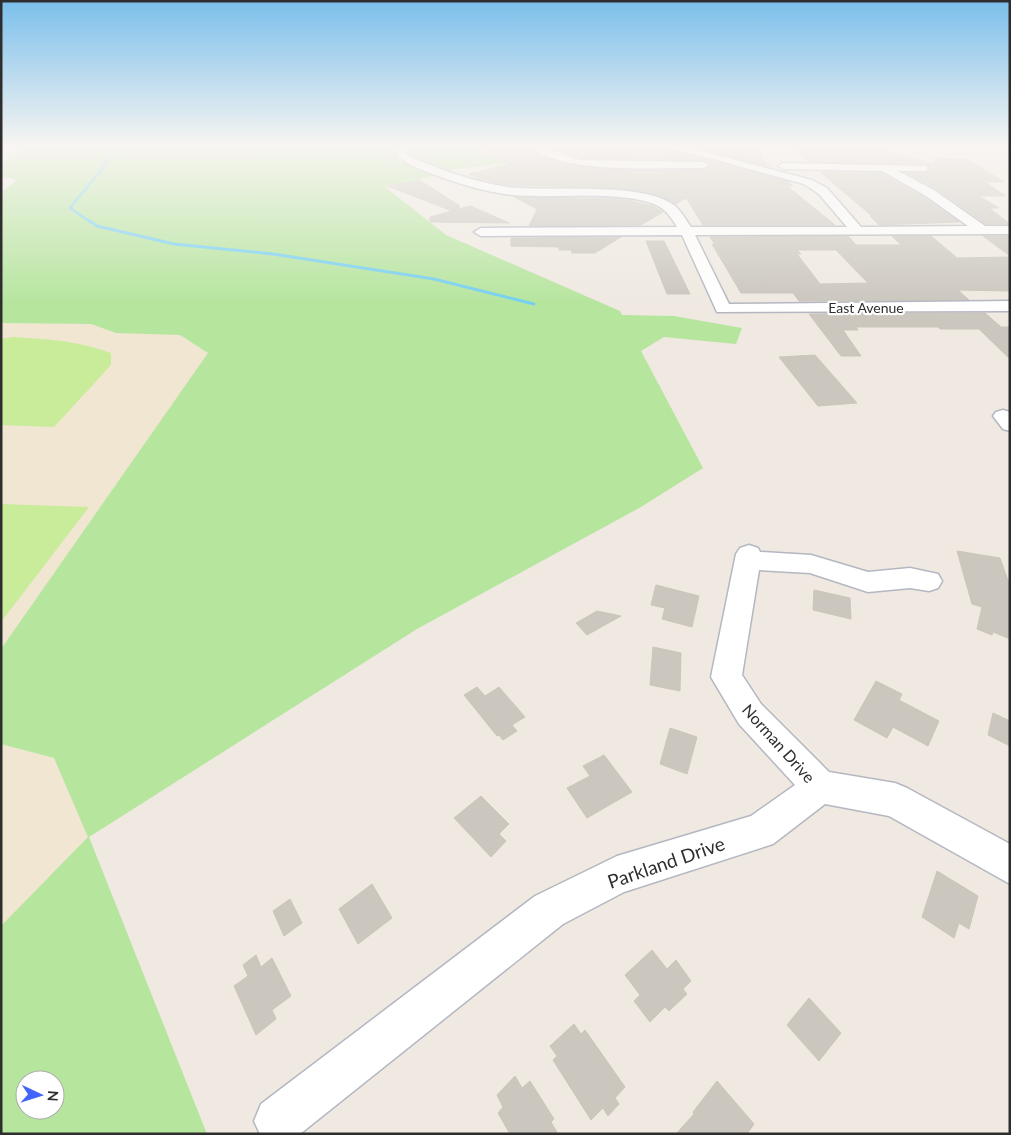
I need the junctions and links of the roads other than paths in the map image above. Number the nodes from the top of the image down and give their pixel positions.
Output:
1 (632, 197) edge
2 (828, 197) edge
3 (936, 197) edge
4 (1010, 230) edge
5 (858, 231) junction
6 (983, 231) junction
7 (481, 232) dead end
8 (686, 232) junction
9 (1010, 306) edge
10 (929, 581) dead end
11 (820, 787) junction
12 (1010, 865) edge
13 (278, 1121) dead end

1 - 8 street
2 - 5 street
3 - 6 street
4 - 6 street
5 - 6 street
5 - 8 street
7 - 8 street
8 - 9 street, East Avenue
10 - 11 street, Norman Drive
11 - 12 street
11 - 13 street, Parkland Drive

